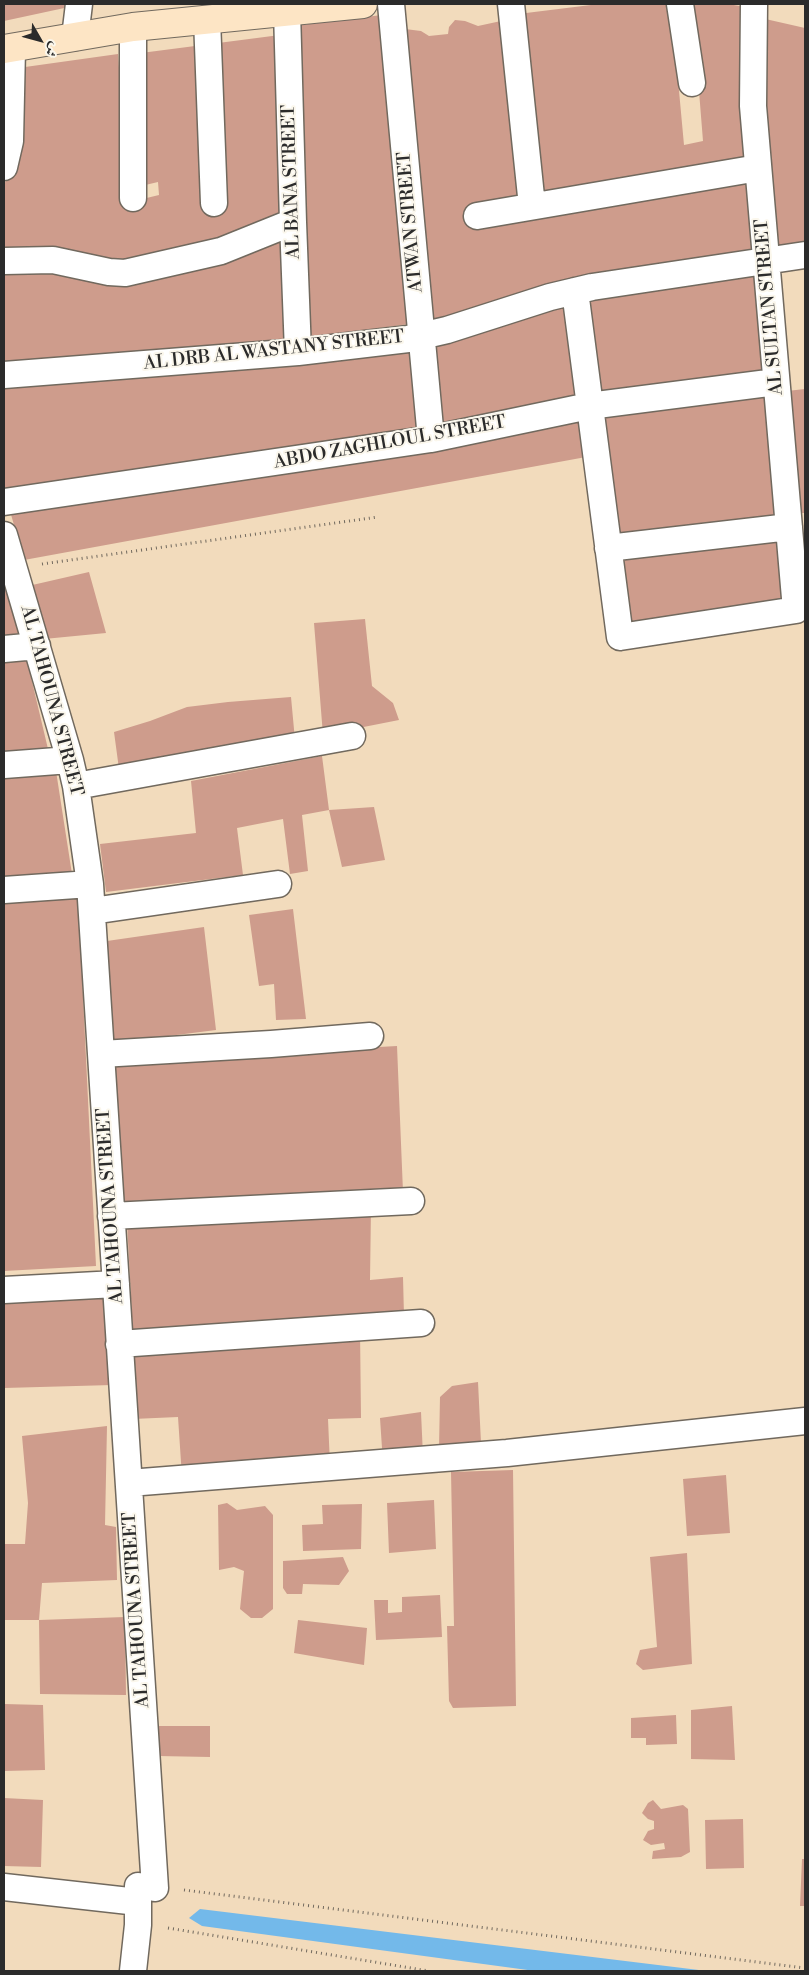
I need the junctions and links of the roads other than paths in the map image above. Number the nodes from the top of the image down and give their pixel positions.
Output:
1 (79, 4) edge
2 (358, 4) edge
3 (391, 4) edge
4 (511, 4) edge
5 (680, 4) edge
6 (754, 4) edge
7 (299, 8) edge
8 (195, 15) edge
9 (133, 27) junction
10 (75, 37) junction
11 (8, 48) edge
12 (692, 83) dead end
13 (4, 167) edge
14 (758, 168) junction
15 (133, 198) dead end
16 (214, 203) dead end
17 (532, 206) junction
18 (477, 216) dead end
19 (292, 222) junction
20 (805, 255) edge
21 (4, 261) edge
22 (765, 261) junction
23 (575, 291) junction
24 (422, 336) junction
25 (298, 352) junction
26 (4, 375) edge
27 (776, 382) junction
28 (589, 406) junction
29 (431, 439) junction
30 (4, 502) edge
31 (789, 527) junction
32 (4, 535) edge
33 (608, 548) junction
34 (37, 646) junction
35 (4, 649) edge
36 (352, 736) dead end
37 (70, 760) junction
38 (4, 765) edge
39 (76, 786) junction
40 (90, 884) junction
41 (278, 884) dead end
42 (4, 890) edge
43 (92, 911) junction
44 (370, 1036) dead end
45 (101, 1054) junction
46 (411, 1201) dead end
47 (111, 1216) junction
48 (116, 1284) junction
49 (4, 1290) edge
50 (421, 1323) dead end
51 (119, 1344) junction
52 (805, 1421) edge
53 (129, 1483) junction
54 (4, 1887) edge
55 (142, 1900) junction
56 (133, 1971) edge

1 - 10 street
2 - 7 main road
3 - 24 street, ATWAN STREET
4 - 17 street
5 - 12 street
6 - 14 street, AL SULTAN STREET
7 - 8 main road
7 - 19 street, AL BANA STREET
8 - 9 main road
8 - 16 street
9 - 10 main road
9 - 15 street
10 - 11 main road
11 - 13 street
14 - 17 street
14 - 22 street, AL SULTAN STREET
17 - 18 street
19 - 21 street
19 - 25 street, AL BANA STREET
20 - 22 street, AL DRB AL WASTANY STREET
22 - 23 street, AL DRB AL WASTANY STREET
22 - 27 street, AL SULTAN STREET
23 - 24 street, AL DRB AL WASTANY STREET
23 - 28 street
24 - 25 street, AL DRB AL WASTANY STREET
24 - 29 street, ATWAN STREET
25 - 26 street, AL DRB AL WASTANY STREET
27 - 28 street, ABDO ZAGHLOUL STREET
27 - 31 street, AL SULTAN STREET
28 - 29 street, ABDO ZAGHLOUL STREET
28 - 33 street
29 - 30 street, ABDO ZAGHLOUL STREET
31 - 33 street
31 - 33 street, AL SULTAN STREET
32 - 34 street, AL TAHOUNA STREET
34 - 35 street
34 - 37 street, AL TAHOUNA STREET
36 - 39 street
37 - 38 street
37 - 39 street, AL TAHOUNA STREET
39 - 40 street, AL TAHOUNA STREET
40 - 42 street
40 - 43 street, AL TAHOUNA STREET
41 - 43 street
43 - 45 street, AL TAHOUNA STREET
44 - 45 street
45 - 47 street, AL TAHOUNA STREET
46 - 47 street
47 - 48 street, AL TAHOUNA STREET
48 - 49 street
48 - 51 street, AL TAHOUNA STREET
50 - 51 street
51 - 53 street, AL TAHOUNA STREET
52 - 53 street
53 - 55 street, AL TAHOUNA STREET
54 - 55 street
55 - 56 street, AL TAHOUNA STREET

